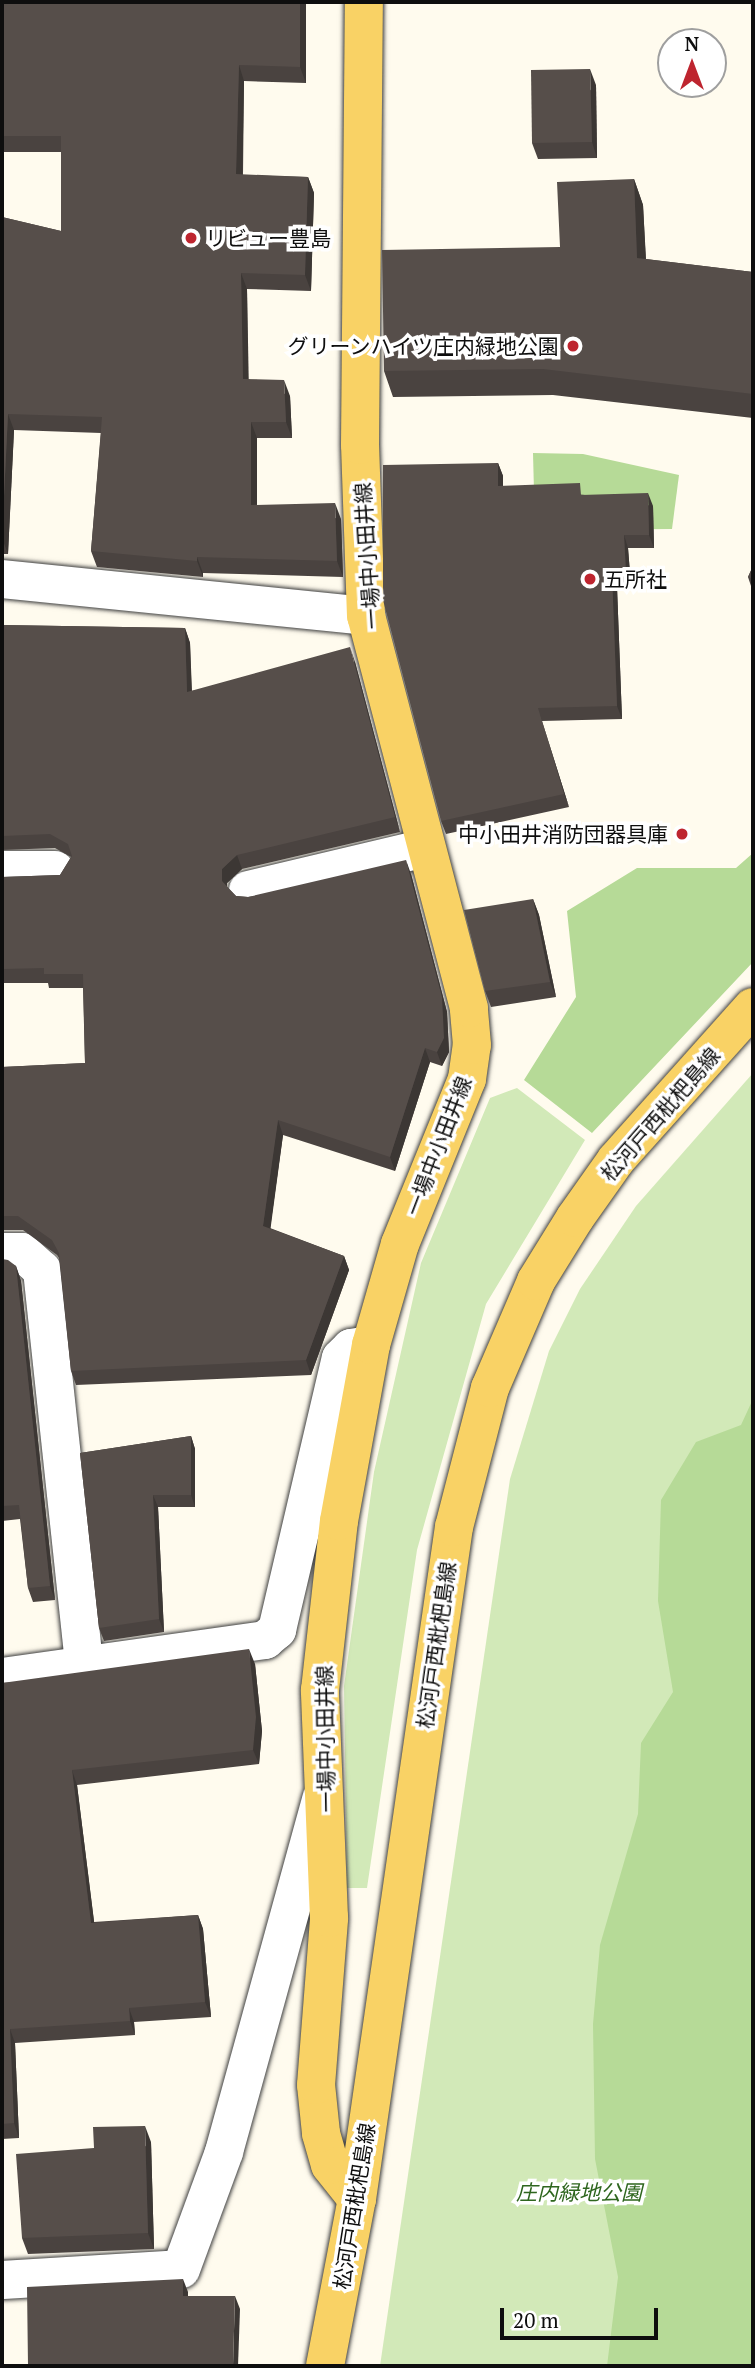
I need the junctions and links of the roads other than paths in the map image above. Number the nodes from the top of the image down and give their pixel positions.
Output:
1 (364, 2) edge
2 (2, 579) edge
3 (366, 616) junction
4 (426, 848) junction
5 (2, 870) edge
6 (55, 870) dead end
7 (248, 890) dead end
8 (753, 1007) edge
9 (2, 1252) edge
10 (371, 1345) junction
11 (84, 1664) junction
12 (2, 1677) edge
13 (324, 1788) junction
14 (356, 2199) junction
15 (2, 2280) edge
16 (325, 2366) edge

1 - 3 main road, 一場中小田井線
2 - 3 street
3 - 4 main road, 一場中小田井線
4 - 7 street
4 - 10 main road, 一場中小田井線
5 - 6 street
8 - 14 main road, 松河戸西枇杷島線
9 - 11 street
10 - 11 street
10 - 13 main road, 一場中小田井線
11 - 12 street
13 - 14 main road, 一場中小田井線
13 - 15 street
14 - 16 main road, 松河戸西枇杷島線

